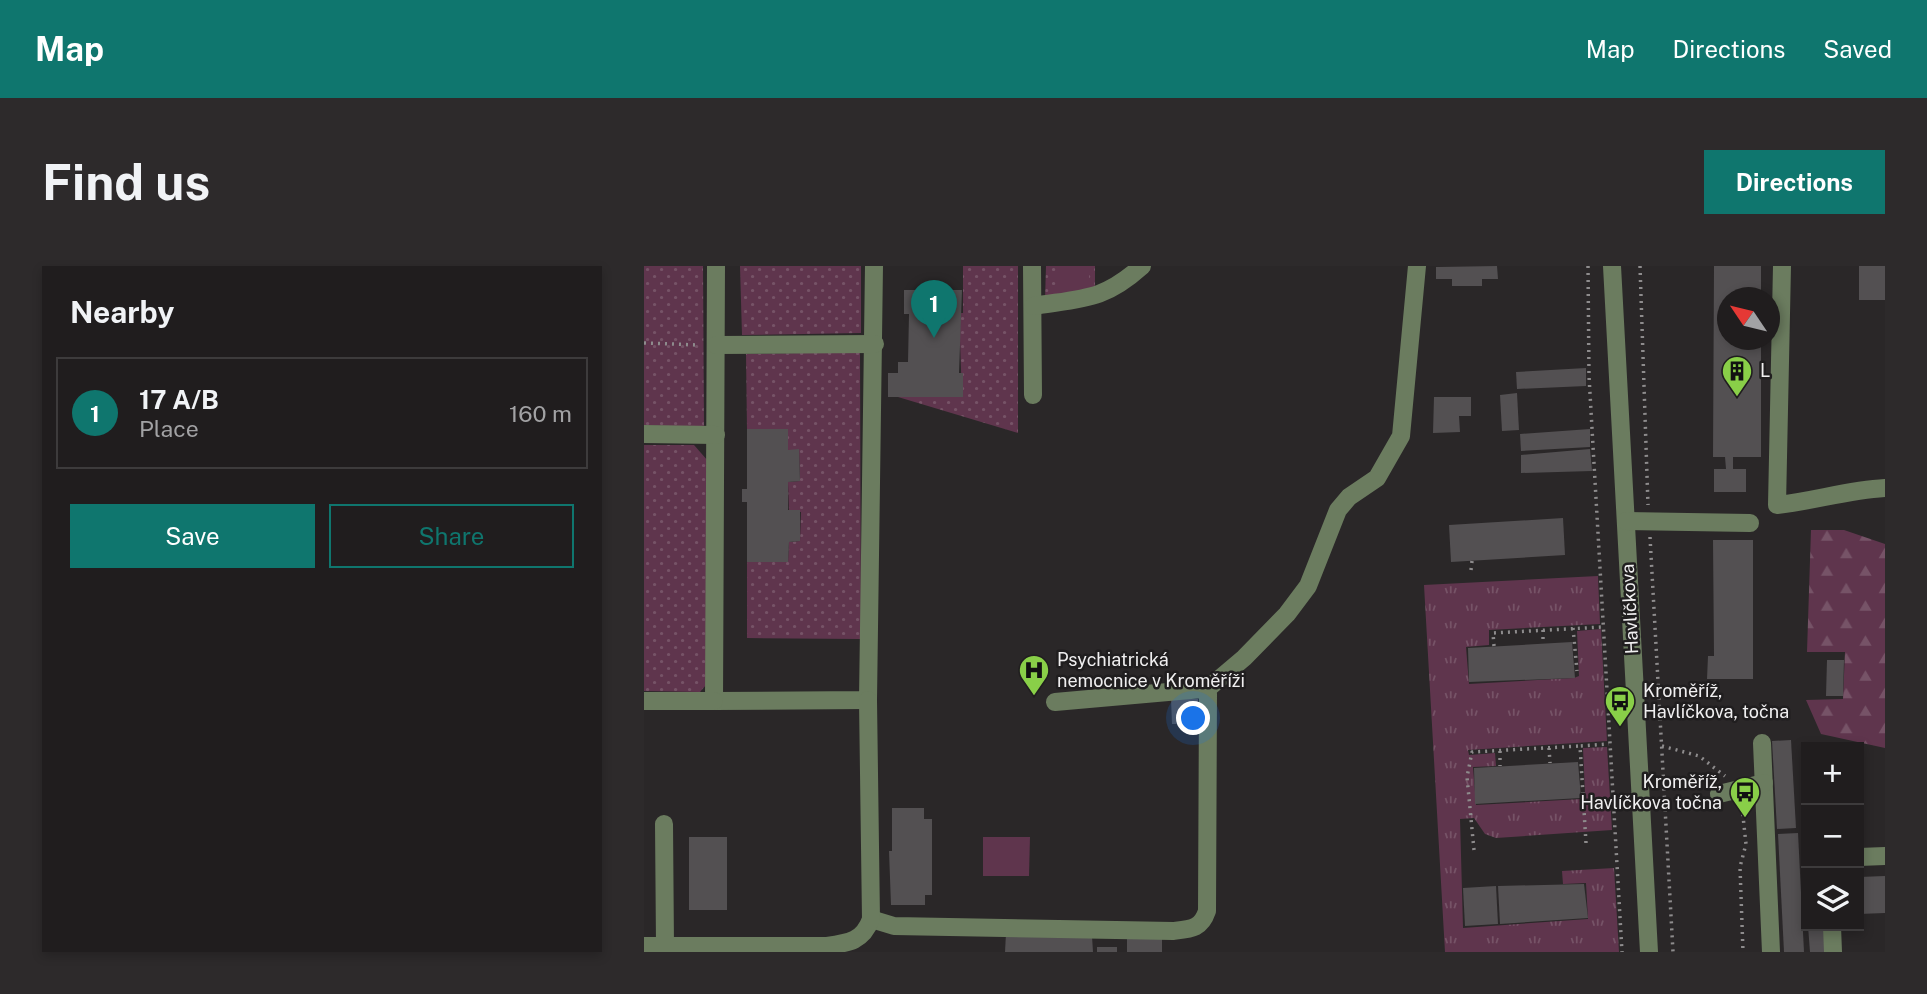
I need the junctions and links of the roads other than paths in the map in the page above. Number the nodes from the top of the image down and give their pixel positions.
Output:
1 (716, 266) edge
2 (874, 266) edge
3 (1032, 266) edge
4 (1142, 266) edge
5 (1417, 266) edge
6 (1612, 266) edge
7 (1782, 266) edge
8 (1033, 306) junction
9 (874, 344) junction
10 (716, 345) junction
11 (1033, 395) dead end
12 (644, 434) edge
13 (716, 435) junction
14 (1885, 488) edge
15 (1626, 521) junction
16 (1750, 523) dead end
17 (1205, 691) junction
18 (868, 700) junction
19 (644, 701) edge
20 (714, 701) junction
21 (1055, 702) dead end
22 (1762, 743) dead end
23 (1764, 783) junction
24 (1727, 792) road end
25 (664, 824) dead end
26 (1885, 856) edge
27 (1864, 857) edge
28 (1832, 931) edge
29 (867, 935) edge
30 (644, 946) edge
31 (664, 946) junction
32 (1649, 952) edge
33 (1771, 952) edge
34 (1833, 952) edge

1 - 10 street
2 - 9 street
3 - 8 street
4 - 8 street
5 - 17 street
6 - 15 street, Havlíčkova
7 - 14 street
8 - 11 street
9 - 10 street
9 - 18 street
10 - 13 street
12 - 13 street
13 - 20 street
15 - 16 street
15 - 32 street, Havlíčkova
17 - 21 street
17 - 29 street
18 - 20 street
18 - 29 street
19 - 20 street
22 - 23 street
23 - 24 street
23 - 33 street
25 - 31 street
26 - 27 street
28 - 34 street
29 - 31 street
30 - 31 street

